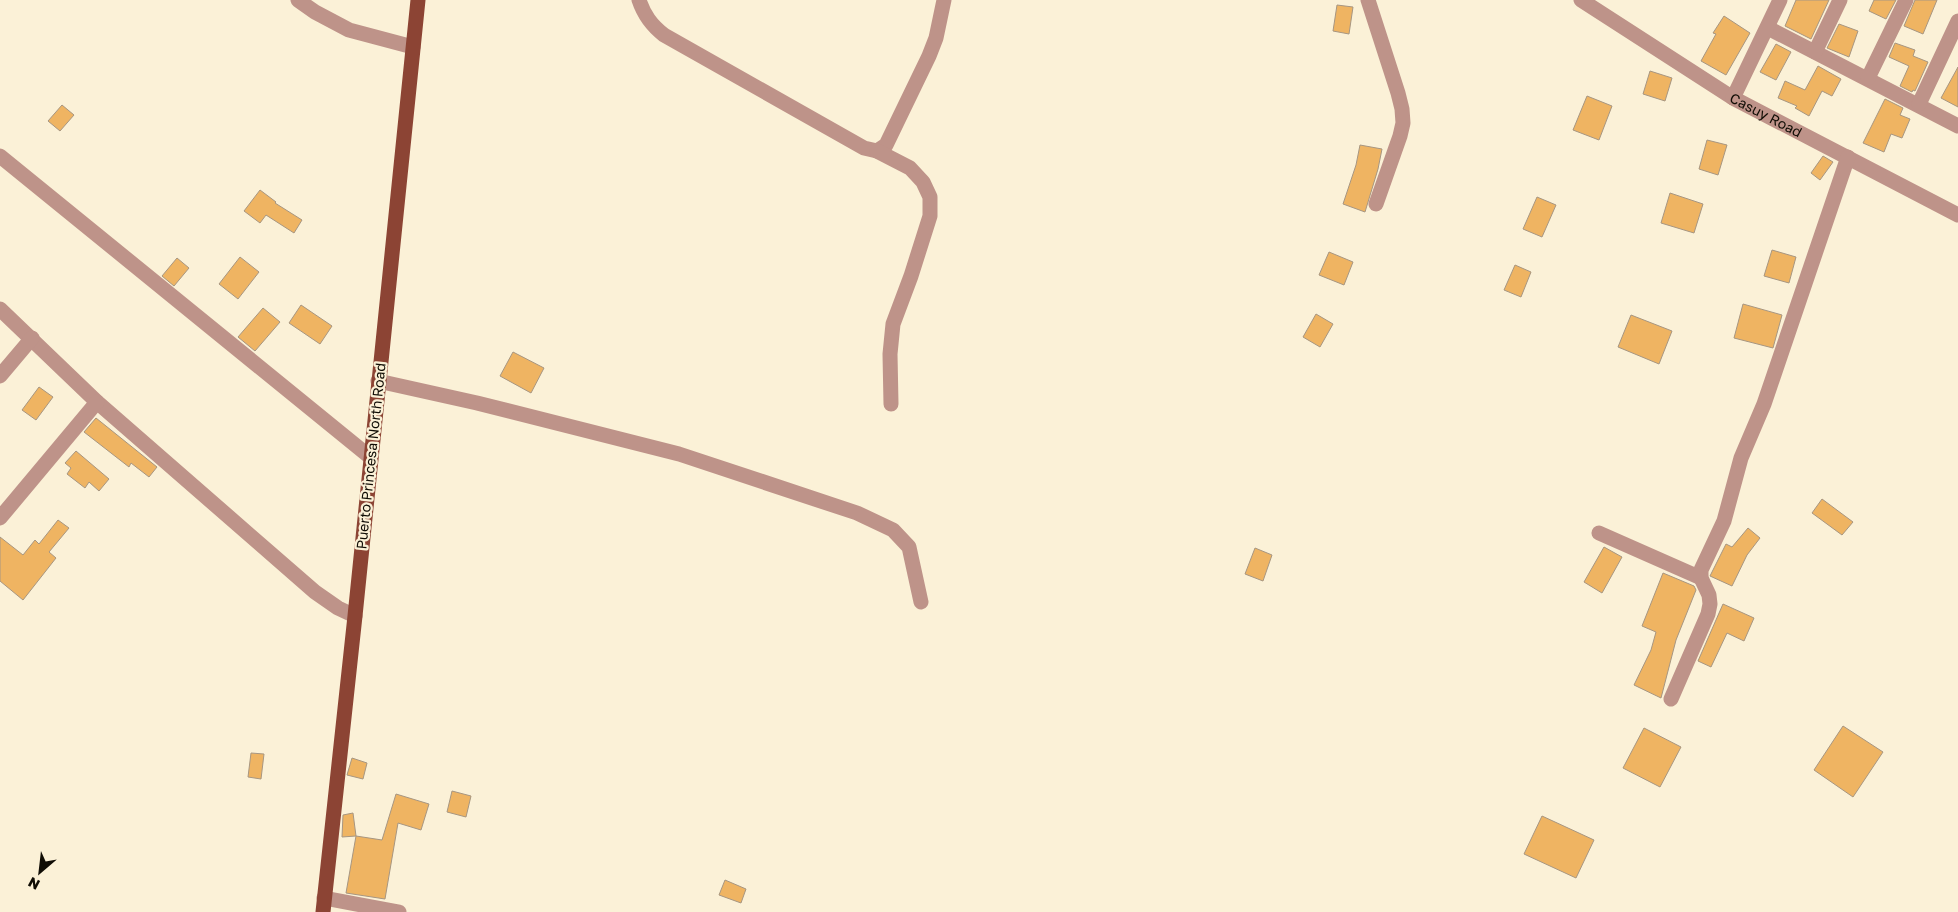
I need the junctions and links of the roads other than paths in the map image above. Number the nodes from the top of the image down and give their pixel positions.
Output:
1 (298, 0) edge
2 (418, 0) edge
3 (639, 0) edge
4 (944, 0) edge
5 (1368, 0) edge
6 (1581, 0) edge
7 (1780, 0) edge
8 (1840, 0) edge
9 (1906, 0) edge
10 (1958, 21) edge
11 (1768, 28) junction
12 (413, 46) junction
13 (1815, 52) junction
14 (1868, 78) junction
15 (1733, 98) junction
16 (1919, 104) junction
17 (1958, 126) edge
18 (878, 152) junction
19 (0, 156) edge
20 (1848, 158) junction
21 (1376, 204) dead end
22 (1958, 215) edge
23 (0, 309) edge
24 (32, 338) junction
25 (0, 376) edge
26 (378, 380) junction
27 (97, 402) junction
28 (891, 404) dead end
29 (370, 457) junction
30 (0, 518) edge
31 (1600, 533) dead end
32 (1701, 578) junction
33 (921, 602) dead end
34 (355, 616) junction
35 (1672, 699) dead end
36 (323, 905) edge
37 (400, 912) edge

1 - 12 street
2 - 12 main road, Puerto Princesa North Road
3 - 18 street
4 - 18 street
5 - 21 street
6 - 15 street, Casuy Road
7 - 11 street
8 - 13 street
9 - 14 street
10 - 16 street
11 - 13 street
11 - 15 street
12 - 26 main road, Puerto Princesa North Road
13 - 14 street
14 - 16 street
15 - 20 street, Casuy Road
16 - 17 street
18 - 28 street
19 - 29 street
20 - 22 street, Casuy Road
20 - 32 street
23 - 24 street
24 - 25 street
24 - 27 street
26 - 29 main road, Puerto Princesa North Road
26 - 33 street
27 - 30 street
27 - 34 street
29 - 34 main road, Puerto Princesa North Road
31 - 32 street
32 - 35 street
34 - 36 main road, Puerto Princesa North Road
36 - 37 street

